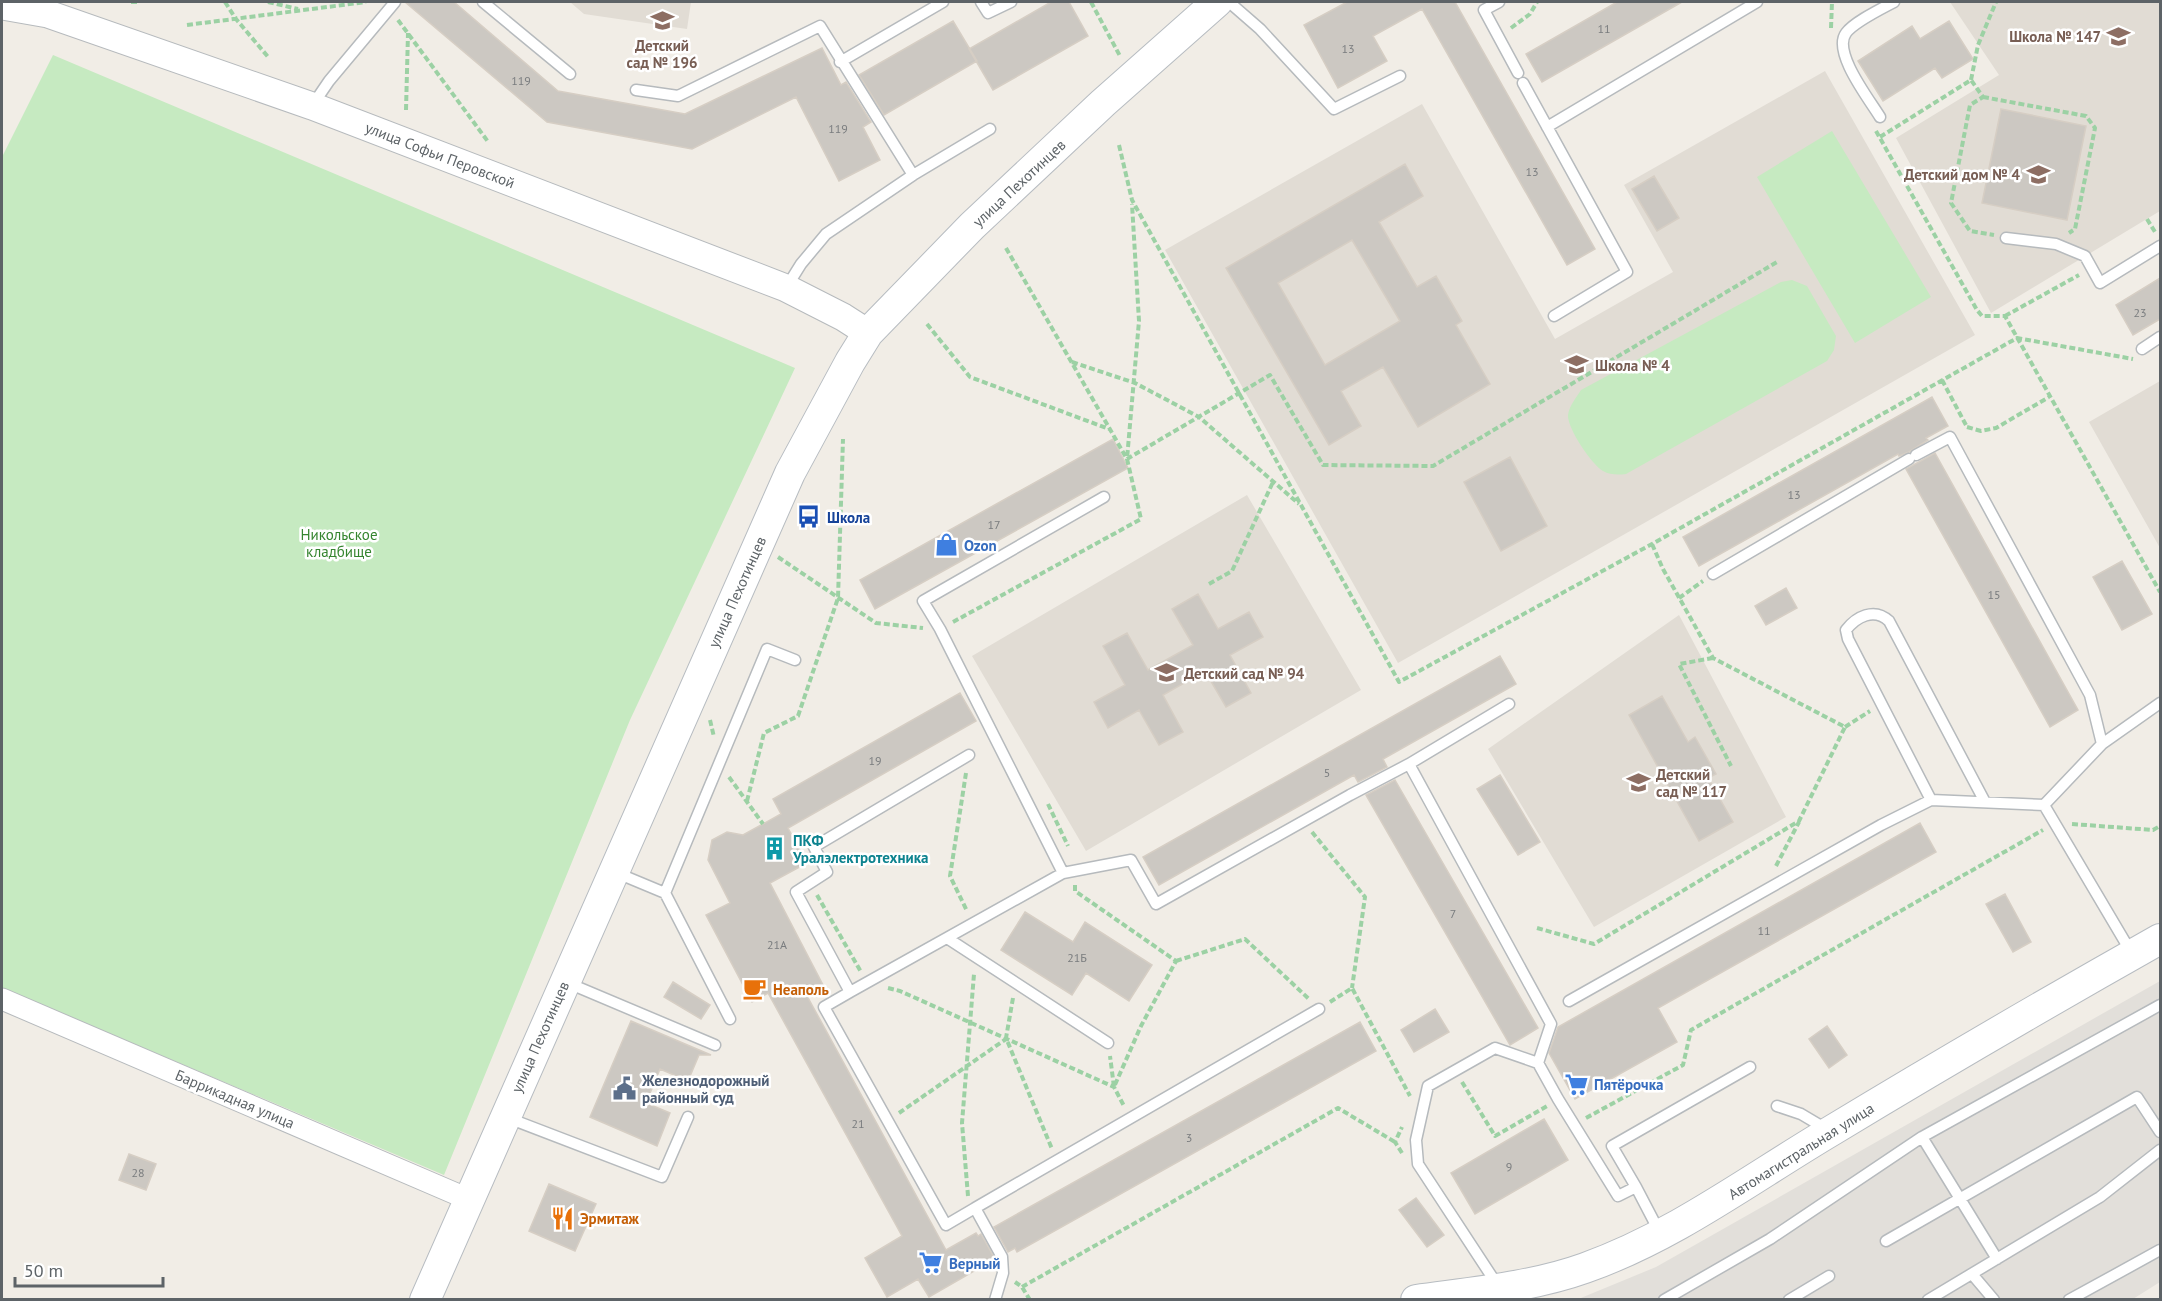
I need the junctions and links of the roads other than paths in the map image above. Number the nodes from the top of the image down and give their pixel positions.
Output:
1 (483, 2) edge
2 (943, 2) edge
3 (981, 2) edge
4 (1011, 2) edge
5 (1217, 2) edge
6 (1228, 2) edge
7 (1499, 2) edge
8 (1757, 2) edge
9 (1894, 2) edge
10 (392, 5) edge
11 (2, 6) edge
12 (840, 62) junction
13 (570, 74) dead end
14 (1400, 76) dead end
15 (636, 90) dead end
16 (312, 106) junction
17 (1880, 117) dead end
18 (1548, 127) junction
19 (990, 129) dead end
20 (913, 175) junction
21 (2006, 238) road end
22 (2160, 246) edge
23 (786, 288) junction
24 (1554, 316) dead end
25 (868, 333) junction
26 (2160, 337) edge
27 (2142, 348) dead end
28 (1104, 497) dead end
29 (1713, 574) road end
30 (795, 660) dead end
31 (2160, 703) edge
32 (1509, 704) dead end
33 (2102, 744) junction
34 (969, 755) road end
35 (1409, 764) junction
36 (1931, 800) junction
37 (1985, 802) junction
38 (2043, 805) junction
39 (614, 872) junction
40 (1063, 873) junction
41 (665, 893) junction
42 (947, 938) junction
43 (2160, 939) edge
44 (2133, 955) junction
45 (565, 982) junction
46 (850, 992) junction
47 (2, 999) edge
48 (1569, 1001) dead end
49 (2160, 1005) edge
50 (1319, 1009) road end
51 (730, 1018) dead end
52 (1108, 1043) dead end
53 (715, 1045) dead end
54 (1538, 1063) junction
55 (1750, 1067) dead end
56 (1777, 1106) dead end
57 (505, 1117) junction
58 (688, 1117) dead end
59 (1830, 1131) junction
60 (2160, 1132) edge
61 (1922, 1137) junction
62 (2160, 1150) edge
63 (1636, 1187) junction
64 (1960, 1198) junction
65 (468, 1199) junction
66 (972, 1210) junction
67 (1660, 1233) junction
68 (1886, 1241) dead end
69 (2160, 1250) edge
70 (1997, 1259) junction
71 (1972, 1274) junction
72 (1829, 1276) dead end
73 (1499, 1288) junction
74 (425, 1299) edge
75 (995, 1299) edge
76 (1416, 1299) edge
77 (1664, 1299) edge
78 (1789, 1299) edge
79 (1928, 1299) edge
80 (1994, 1299) edge
81 (2069, 1299) edge

1 - 13 lane
2 - 12 lane
3 - 4 lane
5 - 25 main road, улица Пехотинцев
6 - 14 lane
7 - 18 lane
8 - 18 lane
9 - 17 lane
10 - 16 lane
11 - 16 street, улица Софьи Перовской
12 - 15 lane
12 - 20 lane
16 - 23 street, улица Софьи Перовской
18 - 24 lane
19 - 20 lane
20 - 23 lane
21 - 22 lane
23 - 25 street, улица Софьи Перовской
25 - 39 main road, улица Пехотинцев
26 - 27 lane
28 - 40 lane
29 - 33 lane
30 - 41 lane
31 - 33 lane
32 - 35 lane
33 - 38 lane
34 - 46 lane
35 - 40 lane
35 - 54 lane
36 - 37 lane
36 - 37 lane
36 - 48 lane
37 - 38 lane
38 - 44 lane
39 - 41 lane
39 - 45 main road, улица Пехотинцев
40 - 42 lane
41 - 51 lane
42 - 46 lane
42 - 52 lane
43 - 44 main road, Автомагистральная улица
44 - 59 main road, Автомагистральная улица
45 - 53 lane
45 - 57 main road, улица Пехотинцев
46 - 66 lane
47 - 65 street, Баррикадная улица
49 - 61 lane
50 - 66 lane
54 - 63 lane
54 - 73 lane
55 - 63 lane
56 - 59 lane
57 - 58 lane
57 - 65 main road, улица Пехотинцев
59 - 67 main road, Автомагистральная улица
60 - 64 lane
61 - 64 lane
61 - 77 lane
62 - 70 lane
63 - 67 lane
64 - 68 lane
64 - 70 lane
65 - 74 main road, улица Пехотинцев
66 - 75 lane
67 - 73 main road, Автомагистральная улица
69 - 81 lane
70 - 71 lane
71 - 79 lane
71 - 80 lane
72 - 78 lane
73 - 76 main road, Автомагистральная улица

